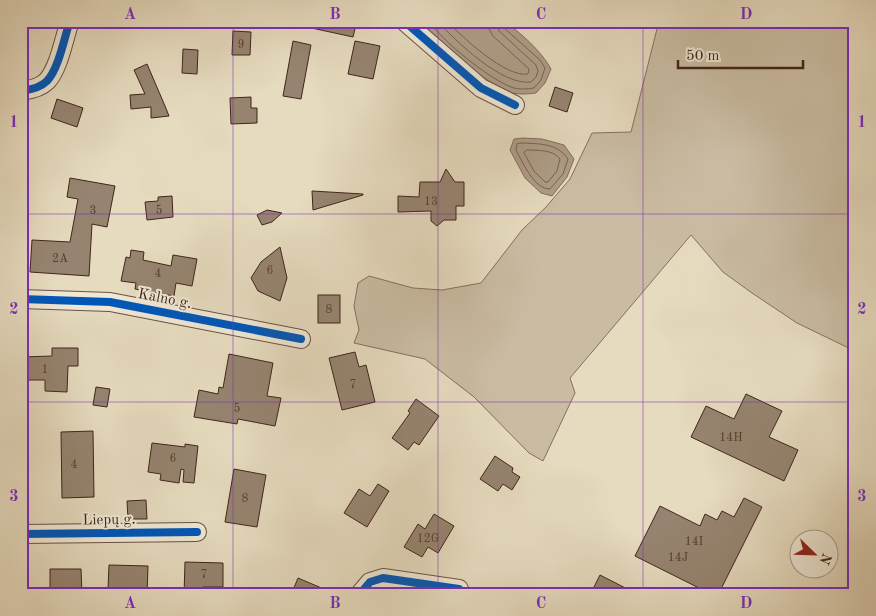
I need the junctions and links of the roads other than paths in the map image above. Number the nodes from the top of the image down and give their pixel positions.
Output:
1 (70, 21) edge
2 (404, 21) edge
3 (21, 91) edge
4 (515, 105) dead end
5 (21, 299) edge
6 (301, 339) dead end
7 (197, 532) dead end
8 (21, 534) edge
9 (459, 589) dead end
10 (359, 595) edge

1 - 3 street
2 - 4 street
5 - 6 street, Kalno g.
7 - 8 street, Liepų g.
9 - 10 street

